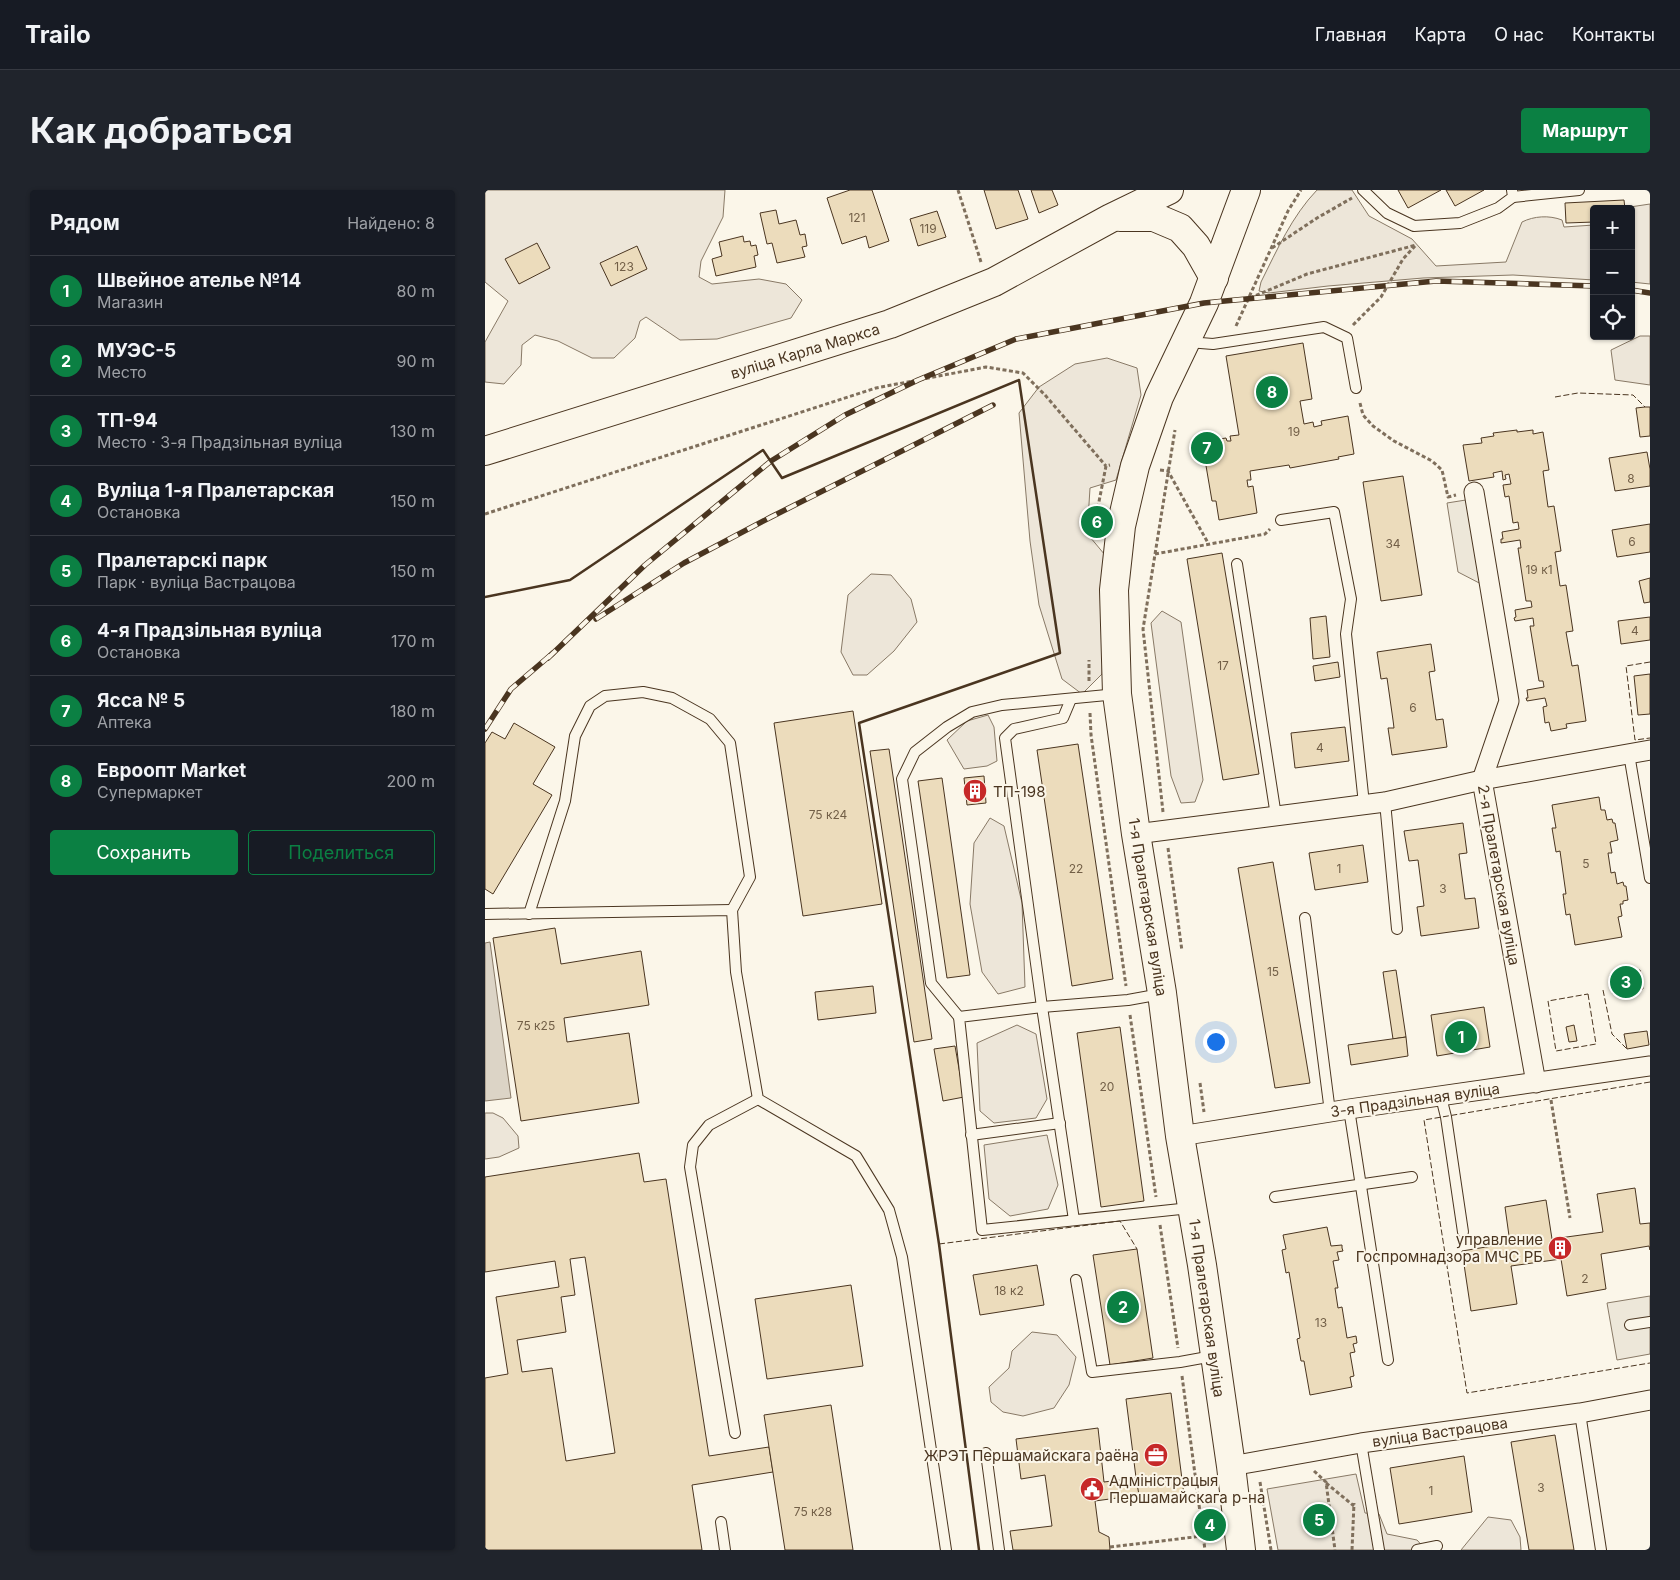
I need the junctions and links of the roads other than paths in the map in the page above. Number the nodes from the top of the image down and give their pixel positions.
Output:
1 (1169, 190) edge
2 (1246, 190) edge
3 (1579, 190) edge
4 (1364, 191) edge
5 (1512, 193) edge
6 (1111, 218) junction
7 (1214, 278) junction
8 (1184, 342) junction
9 (1355, 388) road end
10 (485, 451) edge
11 (1474, 492) road end
12 (1281, 520) road end
13 (1237, 564) dead end
14 (1117, 694) junction
15 (1071, 699) junction
16 (1650, 750) edge
17 (1629, 754) junction
18 (1481, 780) junction
19 (1385, 802) junction
20 (1364, 804) junction
21 (1276, 816) junction
22 (1136, 834) junction
23 (1650, 878) edge
24 (731, 910) junction
25 (485, 914) edge
26 (529, 914) junction
27 (1305, 918) dead end
28 (1397, 929) dead end
29 (1162, 994) junction
30 (1042, 1008) junction
31 (959, 1017) junction
32 (1650, 1066) edge
33 (1543, 1082) junction
34 (1441, 1097) junction
35 (758, 1099) junction
36 (1339, 1110) junction
37 (1060, 1123) junction
38 (971, 1135) junction
39 (1181, 1136) junction
40 (1413, 1177) dead end
41 (1360, 1184) junction
42 (1275, 1198) dead end
43 (1193, 1208) junction
44 (1074, 1220) junction
45 (1463, 1232) dead end
46 (1076, 1280) dead end
47 (1650, 1322) edge
48 (1630, 1325) dead end
49 (1214, 1356) junction
50 (1388, 1360) dead end
51 (1650, 1400) edge
52 (1580, 1413) junction
53 (735, 1433) dead end
54 (1361, 1444) junction
55 (986, 1453) dead end
56 (1244, 1464) junction
57 (721, 1522) dead end
58 (1437, 1546) dead end
59 (725, 1550) edge
60 (946, 1550) edge
61 (999, 1550) edge
62 (1241, 1550) edge
63 (1379, 1550) edge
64 (1417, 1550) edge
65 (1601, 1550) edge

1 - 6 main road, вуліца Карла Маркса
2 - 7 main road
3 - 5 lane
4 - 5 lane
6 - 7 main road, вуліца Карла Маркса
6 - 10 main road, вуліца Карла Маркса
7 - 8 main road, 1-я Пралетарская вуліца
8 - 9 lane
8 - 14 main road, 1-я Пралетарская вуліца
11 - 18 street, 2-я Пралетарская вуліца
12 - 20 lane
13 - 21 lane
14 - 15 lane
14 - 22 main road, 1-я Пралетарская вуліца
15 - 30 lane
15 - 31 lane
16 - 17 street
17 - 18 street
17 - 23 lane
18 - 19 street
18 - 33 street, 2-я Пралетарская вуліца
19 - 20 street
19 - 28 lane
20 - 21 street
21 - 22 street
22 - 29 main road, 1-я Пралетарская вуліца
24 - 26 lane
24 - 26 lane
24 - 35 lane
25 - 26 lane
27 - 36 lane
29 - 30 lane
29 - 39 main road, 1-я Пралетарская вуліца
30 - 31 lane
30 - 37 lane
31 - 38 lane
32 - 33 street, 3-я Прадзільная вуліца
33 - 34 street, 3-я Прадзільная вуліца
34 - 36 street, 3-я Прадзільная вуліца
34 - 45 lane
35 - 53 lane
35 - 60 lane
36 - 39 street, 3-я Прадзільная вуліца
36 - 41 lane
37 - 38 lane
37 - 44 lane
38 - 44 lane
39 - 43 main road, 1-я Пралетарская вуліца
40 - 41 lane
41 - 42 lane
41 - 50 lane
43 - 44 lane
43 - 49 main road, 1-я Пралетарская вуліца
46 - 49 lane
47 - 48 lane
49 - 56 main road, 1-я Пралетарская вуліца
51 - 52 street, вуліца Вастрацова
52 - 54 street, вуліца Вастрацова
52 - 65 lane
54 - 56 street, вуліца Вастрацова
54 - 63 lane
55 - 61 lane
56 - 62 main road, 1-я Пралетарская вуліца
57 - 59 lane
58 - 64 lane

